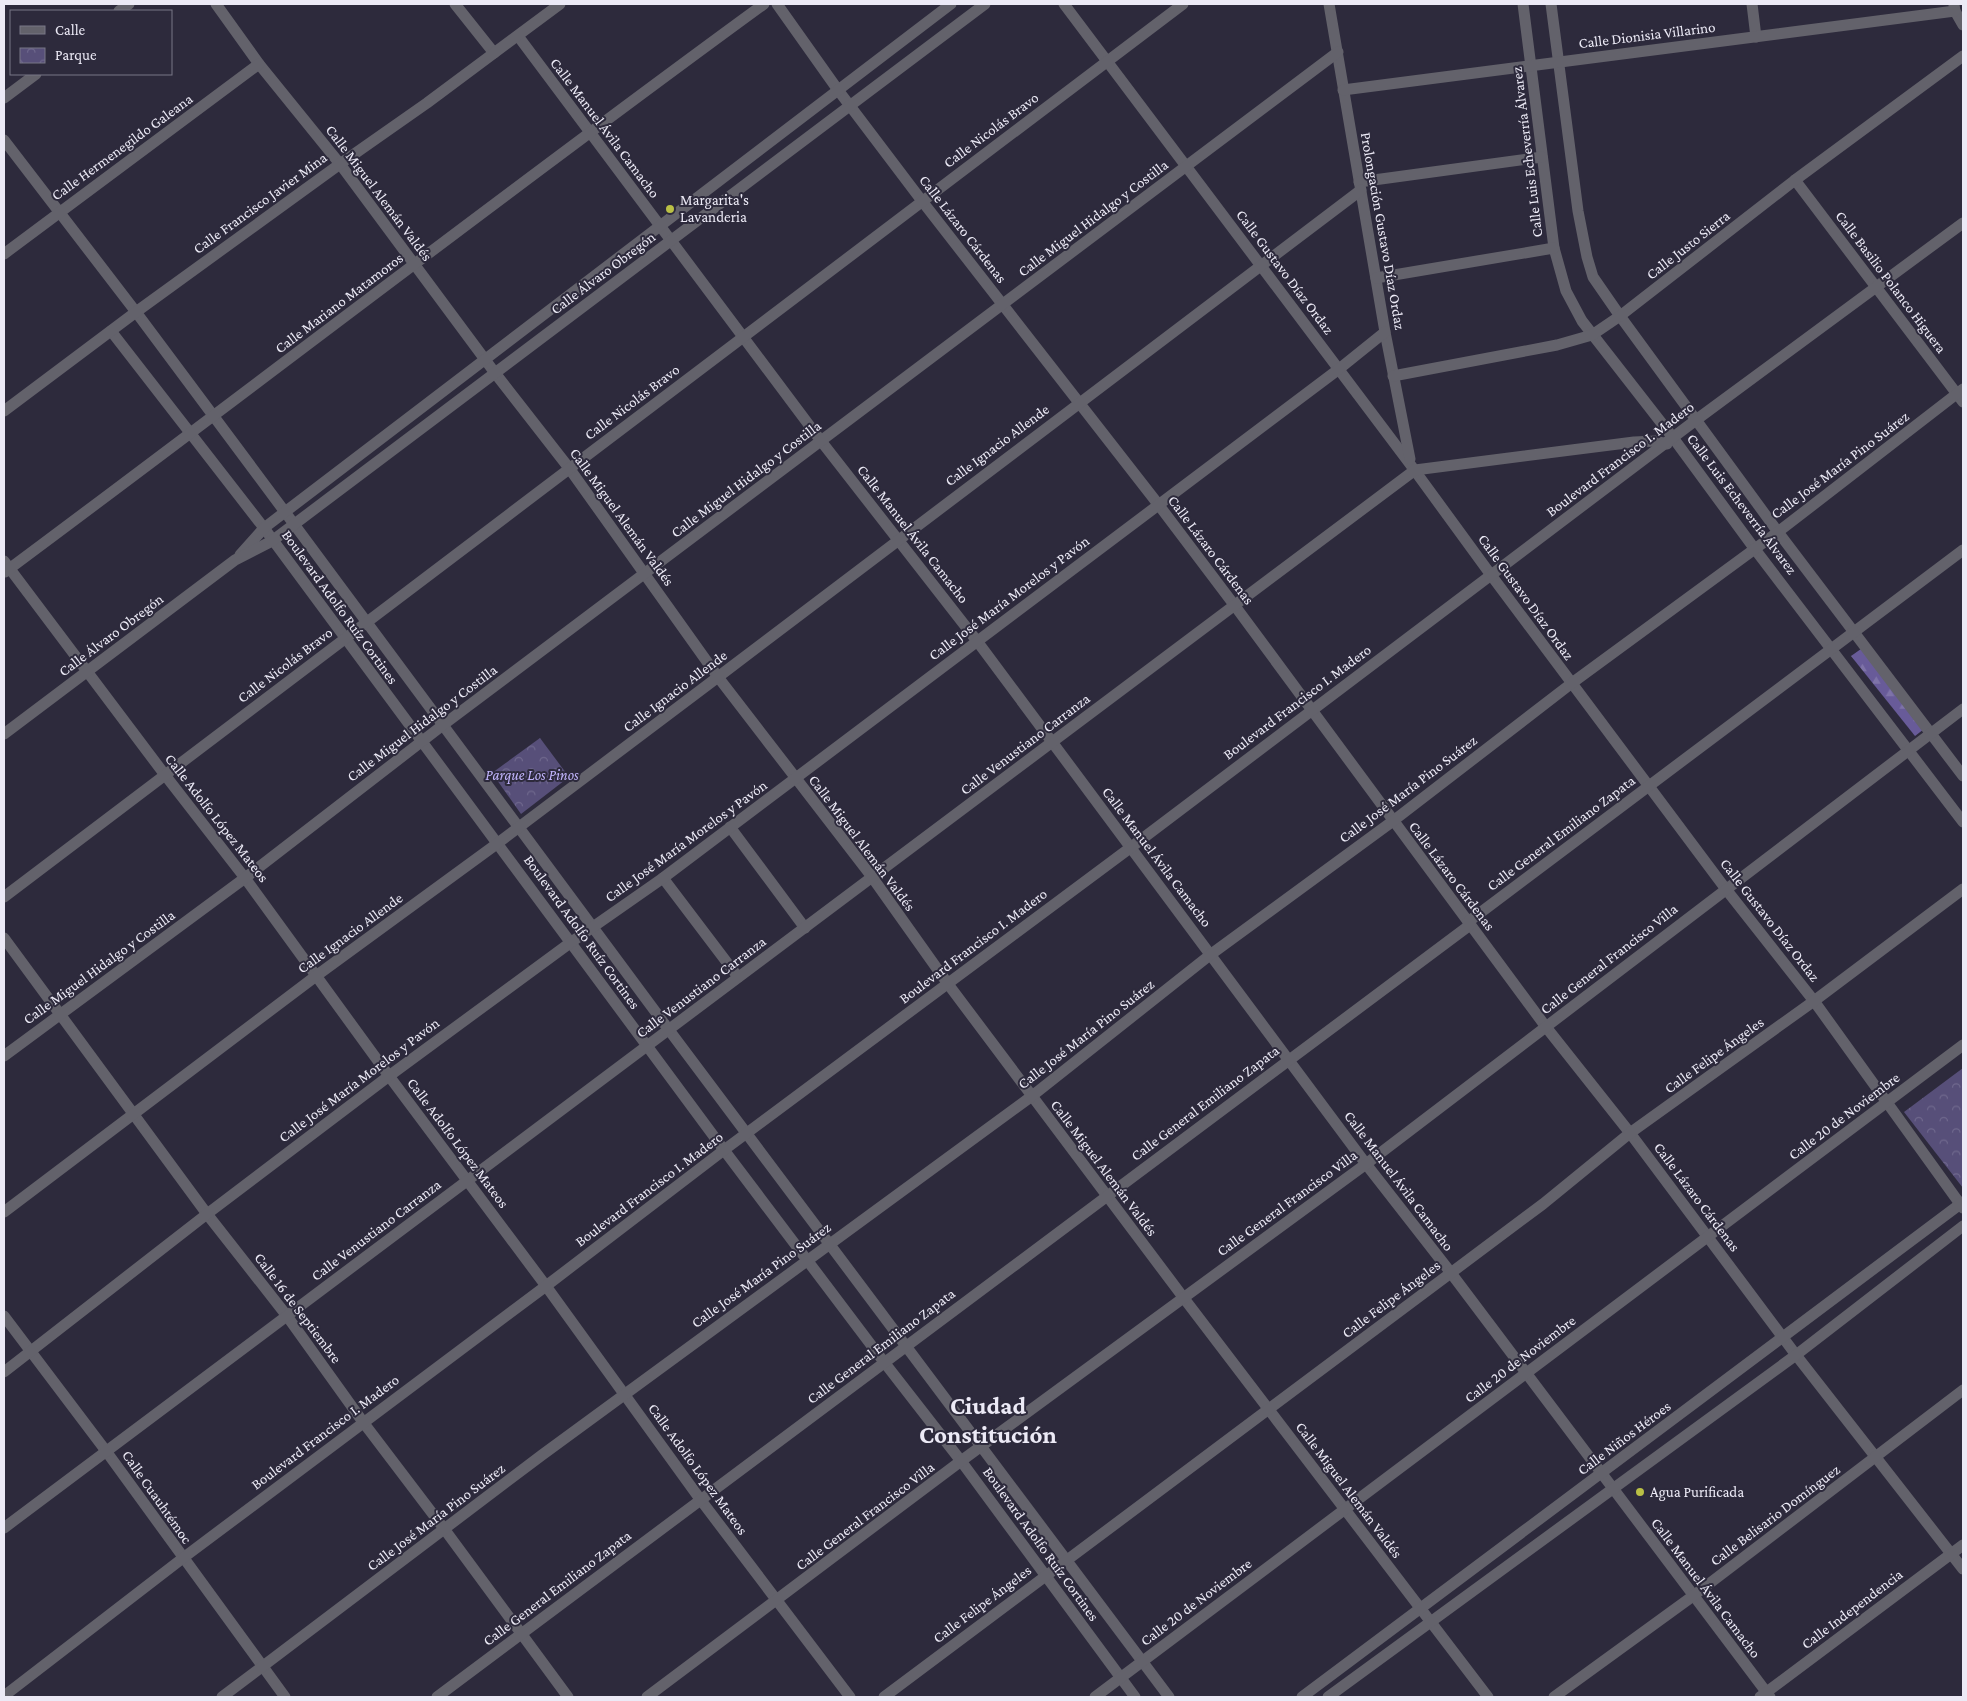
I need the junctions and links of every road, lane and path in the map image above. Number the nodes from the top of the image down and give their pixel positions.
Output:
1 (216, 4) edge
2 (455, 4) edge
3 (764, 4) edge
4 (778, 4) edge
5 (951, 4) edge
6 (985, 4) edge
7 (1064, 4) edge
8 (1183, 4) edge
9 (1329, 4) edge
10 (1523, 4) edge
11 (1550, 4) edge
12 (1752, 4) edge
13 (554, 5) edge
14 (1954, 8) edge
15 (1963, 24) edge
16 (518, 36) junction
17 (1756, 37) junction
18 (1338, 52) junction
19 (494, 53) junction
20 (1963, 56) edge
21 (1107, 61) junction
22 (1558, 62) junction
23 (259, 64) junction
24 (1532, 65) junction
25 (35, 75) edge
26 (838, 90) junction
27 (1343, 90) junction
28 (4, 98) edge
29 (850, 106) junction
30 (589, 131) junction
31 (4, 140) edge
32 (1542, 157) junction
33 (340, 164) junction
34 (1186, 166) junction
35 (1795, 180) junction
36 (1360, 186) junction
37 (922, 201) junction
38 (58, 212) junction
39 (1963, 224) edge
40 (660, 226) junction
41 (671, 240) junction
42 (1554, 248) junction
43 (4, 254) edge
44 (415, 264) junction
45 (1261, 266) junction
46 (1376, 278) junction
47 (1876, 288) junction
48 (1003, 305) junction
49 (136, 312) junction
50 (1620, 316) junction
51 (111, 331) junction
52 (1385, 332) junction
53 (1592, 334) junction
54 (742, 337) junction
55 (485, 359) junction
56 (1339, 369) junction
57 (495, 373) junction
58 (1393, 376) junction
59 (1961, 395) edge
60 (1078, 402) junction
61 (4, 411) edge
62 (214, 416) junction
63 (1696, 420) junction
64 (192, 433) junction
65 (822, 441) junction
66 (1670, 441) junction
67 (1413, 467) junction
68 (569, 468) junction
69 (1158, 504) junction
70 (286, 512) junction
71 (295, 524) junction
72 (264, 528) junction
73 (1778, 532) junction
74 (898, 539) junction
75 (272, 541) junction
76 (1754, 548) junction
77 (1963, 550) edge
78 (235, 560) junction
79 (6, 567) edge
80 (644, 574) junction
81 (1491, 575) junction
82 (1235, 606) junction
83 (366, 622) junction
84 (1854, 633) junction
85 (345, 638) junction
86 (977, 641) junction
87 (1832, 649) junction
88 (87, 672) junction
89 (718, 677) junction
90 (1572, 683) junction
91 (1963, 709) edge
92 (1310, 710) junction
93 (443, 725) junction
94 (1931, 733) junction
95 (4, 734) edge
96 (421, 742) junction
97 (1053, 742) junction
98 (1909, 749) junction
99 (165, 775) junction
100 (1963, 776) edge
101 (795, 779) junction
102 (1649, 786) junction
103 (1393, 821) junction
104 (1963, 822) edge
105 (518, 827) junction
106 (730, 827) junction
107 (498, 843) junction
108 (1130, 848) junction
109 (872, 877) junction
110 (245, 878) junction
111 (663, 878) junction
112 (1725, 888) junction
113 (1963, 889) edge
114 (4, 897) edge
115 (1468, 922) junction
116 (594, 926) junction
117 (805, 928) junction
118 (4, 938) edge
119 (570, 943) junction
120 (1210, 955) junction
121 (316, 976) junction
122 (738, 977) junction
123 (948, 984) junction
124 (1814, 1001) junction
125 (60, 1014) junction
126 (1546, 1027) junction
127 (669, 1030) junction
128 (1963, 1045) edge
129 (648, 1046) junction
130 (4, 1056) edge
131 (1288, 1060) junction
132 (388, 1076) junction
133 (1032, 1096) junction
134 (1887, 1102) junction
135 (135, 1113) junction
136 (747, 1133) junction
137 (1630, 1133) junction
138 (724, 1150) junction
139 (1366, 1164) junction
140 (467, 1181) junction
141 (1106, 1196) junction
142 (1962, 1205) edge
143 (4, 1212) edge
144 (207, 1214) junction
145 (1963, 1226) edge
146 (1708, 1236) junction
147 (829, 1244) junction
148 (808, 1260) junction
149 (1451, 1273) junction
150 (546, 1286) junction
151 (1182, 1297) junction
152 (4, 1316) edge
153 (287, 1316) junction
154 (1783, 1337) junction
155 (905, 1346) junction
156 (31, 1351) junction
157 (1796, 1355) junction
158 (884, 1362) junction
159 (4, 1372) edge
160 (1526, 1374) junction
161 (1963, 1390) edge
162 (626, 1395) junction
163 (1268, 1410) junction
164 (363, 1422) junction
165 (982, 1446) junction
166 (106, 1451) junction
167 (1875, 1458) junction
168 (961, 1461) junction
169 (1601, 1473) junction
170 (1613, 1489) junction
171 (700, 1499) junction
172 (1345, 1510) junction
173 (4, 1528) edge
174 (445, 1530) junction
175 (1963, 1545) edge
176 (1952, 1553) junction
177 (183, 1558) junction
178 (1066, 1560) junction
179 (1963, 1569) edge
180 (1046, 1575) junction
181 (1693, 1596) junction
182 (777, 1600) junction
183 (1419, 1608) junction
184 (1430, 1622) junction
185 (521, 1634) junction
186 (1141, 1662) junction
187 (262, 1668) junction
188 (1121, 1679) junction
189 (5, 1695) edge
190 (1765, 1696) edge
191 (222, 1697) edge
192 (285, 1697) edge
193 (437, 1697) edge
194 (568, 1697) edge
195 (647, 1697) edge
196 (850, 1697) edge
197 (884, 1697) edge
198 (1096, 1697) edge
199 (1135, 1697) edge
200 (1169, 1697) edge
201 (1302, 1697) edge
202 (1328, 1697) edge
203 (1488, 1697) edge
204 (1554, 1697) edge

1 - 23 street, Calle Miguel Alemán Valdés
2 - 19 street
3 - 30 street, Calle Mariano Matamoros
4 - 26 street, Calle Lázaro Cárdenas
5 - 26 street, Calle Álvaro Obregón
6 - 29 street, Calle Álvaro Obregón
7 - 21 street, Calle Gustavo Díaz Ordaz
8 - 21 street, Calle Nicolás Bravo
9 - 18 street, Prolongación Gustavo Díaz Ordaz
10 - 24 street, Calle Luis Echeverría Álvarez
11 - 22 street, Calle Luis Echeverría Álvarez
12 - 17 street
13 - 16 street, Calle Francisco Javier Mina
14 - 15 street
14 - 17 street, Calle Dionisia Villarino
16 - 19 street, Calle Francisco Javier Mina
16 - 30 street, Calle Manuel Ávila Camacho
17 - 22 street, Calle Dionisia Villarino
18 - 27 street, Prolongación Gustavo Díaz Ordaz
18 - 34 street, Calle Miguel Hidalgo y Costilla
19 - 33 street, Calle Francisco Javier Mina
20 - 35 street, Calle Justo Sierra
21 - 34 street, Calle Gustavo Díaz Ordaz
21 - 37 street, Calle Nicolás Bravo
22 - 24 street, Calle Dionisia Villarino
22 - 50 street, Calle Luis Echeverría Álvarez
23 - 33 street, Calle Miguel Alemán Valdés
23 - 38 street, Calle Hermenegildo Galeana
24 - 27 street, Calle Dionisia Villarino
24 - 32 street, Calle Luis Echeverría Álvarez
25 - 28 street
26 - 29 street, Calle Lázaro Cárdenas
26 - 40 street, Calle Álvaro Obregón
27 - 36 street, Prolongación Gustavo Díaz Ordaz
29 - 37 street, Calle Lázaro Cárdenas
29 - 41 street, Calle Álvaro Obregón
30 - 40 street, Calle Manuel Ávila Camacho
30 - 44 street, Calle Mariano Matamoros
31 - 38 street, Boulevard Adolfo Ruíz Cortines
32 - 36 street
32 - 42 street, Calle Luis Echeverría Álvarez
33 - 44 street, Calle Miguel Alemán Valdés
33 - 49 street, Calle Francisco Javier Mina
34 - 45 street, Calle Gustavo Díaz Ordaz
34 - 48 street, Calle Miguel Hidalgo y Costilla
35 - 47 street, Calle Basilio Polanco Higuera
35 - 50 street, Calle Justo Sierra
36 - 45 street, Calle Ignacio Allende
36 - 46 street, Prolongación Gustavo Díaz Ordaz
37 - 48 street, Calle Lázaro Cárdenas
37 - 54 street, Calle Nicolás Bravo
38 - 43 street, Calle Hermenegildo Galeana
38 - 49 street, Boulevard Adolfo Ruíz Cortines
39 - 47 street, Boulevard Francisco I. Madero
40 - 41 street, Calle Manuel Ávila Camacho
40 - 55 street, Calle Álvaro Obregón
41 - 54 street, Calle Manuel Ávila Camacho
41 - 57 street, Calle Álvaro Obregón
42 - 46 street
42 - 53 street, Calle Luis Echeverría Álvarez
44 - 55 street, Calle Miguel Alemán Valdés
44 - 62 street, Calle Mariano Matamoros
45 - 56 street, Calle Gustavo Díaz Ordaz
45 - 60 street, Calle Ignacio Allende
46 - 52 street, Prolongación Gustavo Díaz Ordaz
47 - 59 street, Calle Basilio Polanco Higuera
47 - 63 street, Boulevard Francisco I. Madero
48 - 60 street, Calle Lázaro Cárdenas
48 - 65 street, Calle Miguel Hidalgo y Costilla
49 - 51 street, Calle Francisco Javier Mina
49 - 62 street, Boulevard Adolfo Ruíz Cortines
50 - 53 street, Calle Justo Sierra
50 - 63 street, Calle Luis Echeverría Álvarez
51 - 61 street, Calle Francisco Javier Mina
51 - 64 street, Boulevard Adolfo Ruíz Cortines
52 - 56 street, Calle José María Morelos y Pavón
52 - 58 street, Prolongación Gustavo Díaz Ordaz
53 - 58 street, Calle Justo Sierra
53 - 66 street, Calle Luis Echeverría Álvarez
54 - 65 street, Calle Manuel Ávila Camacho
54 - 68 street, Calle Nicolás Bravo
55 - 57 street, Calle Miguel Alemán Valdés
55 - 70 street, Calle Álvaro Obregón
56 - 67 street, Calle Gustavo Díaz Ordaz
56 - 69 street, Calle José María Morelos y Pavón
57 - 68 street, Calle Miguel Alemán Valdés
57 - 71 street, Calle Álvaro Obregón
58 - 67 street, Prolongación Gustavo Díaz Ordaz
59 - 73 street, Calle José María Pino Suárez
60 - 69 street, Calle Lázaro Cárdenas
60 - 74 street, Calle Ignacio Allende
62 - 64 street, Calle Mariano Matamoros
62 - 70 street, Boulevard Adolfo Ruíz Cortines
63 - 66 street, Boulevard Francisco I. Madero
63 - 73 street, Calle Luis Echeverría Álvarez
64 - 72 street, Boulevard Adolfo Ruíz Cortines
64 - 79 street, Calle Mariano Matamoros
65 - 74 street, Calle Manuel Ávila Camacho
65 - 80 street, Calle Miguel Hidalgo y Costilla
66 - 67 street
66 - 76 street, Calle Luis Echeverría Álvarez
66 - 81 street, Boulevard Francisco I. Madero
67 - 81 street, Calle Gustavo Díaz Ordaz
67 - 82 street, Calle Venustiano Carranza
68 - 80 street, Calle Miguel Alemán Valdés
68 - 83 street, Calle Nicolás Bravo
69 - 82 street, Calle Lázaro Cárdenas
69 - 86 street, Calle José María Morelos y Pavón
70 - 71 street, Boulevard Adolfo Ruíz Cortines
70 - 72 street, Calle Álvaro Obregón
71 - 75 street, Calle Álvaro Obregón
71 - 83 street, Boulevard Adolfo Ruíz Cortines
72 - 75 street, Boulevard Adolfo Ruíz Cortines
72 - 78 street, Calle Álvaro Obregón
73 - 76 street, Calle José María Pino Suárez
73 - 84 street, Calle Luis Echeverría Álvarez
74 - 86 street, Calle Manuel Ávila Camacho
74 - 89 street, Calle Ignacio Allende
75 - 78 street, Calle Álvaro Obregón
75 - 85 street, Boulevard Adolfo Ruíz Cortines
76 - 87 street, Calle Luis Echeverría Álvarez
76 - 90 street, Calle José María Pino Suárez
77 - 84 street, Calle General Emiliano Zapata
78 - 88 street, Calle Álvaro Obregón
79 - 88 street, Calle Adolfo López Mateos
80 - 89 street, Calle Miguel Alemán Valdés
80 - 93 street, Calle Miguel Hidalgo y Costilla
81 - 90 street, Calle Gustavo Díaz Ordaz
81 - 92 street, Boulevard Francisco I. Madero
82 - 92 street, Calle Lázaro Cárdenas
82 - 97 street, Calle Venustiano Carranza
83 - 85 street, Calle Nicolás Bravo
83 - 93 street, Boulevard Adolfo Ruíz Cortines
84 - 87 street, Calle General Emiliano Zapata
84 - 94 street, Calle Luis Echeverría Álvarez
85 - 96 street, Boulevard Adolfo Ruíz Cortines
85 - 99 street, Calle Nicolás Bravo
86 - 97 street, Calle Manuel Ávila Camacho
86 - 101 street, Calle José María Morelos y Pavón
87 - 98 street, Calle Luis Echeverría Álvarez
87 - 102 street, Calle General Emiliano Zapata
88 - 95 street, Calle Álvaro Obregón
88 - 99 street, Calle Adolfo López Mateos
89 - 101 street, Calle Miguel Alemán Valdés
89 - 105 street, Calle Ignacio Allende
90 - 102 street, Calle Gustavo Díaz Ordaz
90 - 103 street, Calle José María Pino Suárez
91 - 94 street, Calle General Francisco Villa
92 - 103 street, Calle Lázaro Cárdenas
92 - 108 street, Boulevard Francisco I. Madero
93 - 96 street, Calle Miguel Hidalgo y Costilla
93 - 105 street, Boulevard Adolfo Ruíz Cortines
94 - 98 street, Calle General Francisco Villa
94 - 100 street, Calle Luis Echeverría Álvarez
96 - 107 street, Boulevard Adolfo Ruíz Cortines
96 - 110 street, Calle Miguel Hidalgo y Costilla
97 - 108 street, Calle Manuel Ávila Camacho
97 - 109 street, Calle Venustiano Carranza
98 - 104 street, Calle Luis Echeverría Álvarez
98 - 112 street, Calle General Francisco Villa
99 - 110 street, Calle Adolfo López Mateos
99 - 114 street, Calle Nicolás Bravo
101 - 106 street, Calle José María Morelos y Pavón
101 - 109 street, Calle Miguel Alemán Valdés
102 - 112 street, Calle Gustavo Díaz Ordaz
102 - 115 street, Calle General Emiliano Zapata
103 - 115 street, Calle Lázaro Cárdenas
103 - 120 street, Calle José María Pino Suárez
105 - 107 street, Calle Ignacio Allende
105 - 116 street, Boulevard Adolfo Ruíz Cortines
106 - 111 street, Calle José María Morelos y Pavón
106 - 117 street
107 - 119 street, Boulevard Adolfo Ruíz Cortines
107 - 121 street, Calle Ignacio Allende
108 - 120 street, Calle Manuel Ávila Camacho
108 - 123 street, Boulevard Francisco I. Madero
109 - 117 street, Calle Venustiano Carranza
109 - 123 street, Calle Miguel Alemán Valdés
110 - 121 street, Calle Adolfo López Mateos
110 - 125 street, Calle Miguel Hidalgo y Costilla
111 - 116 street, Calle José María Morelos y Pavón
111 - 122 street
112 - 124 street, Calle Gustavo Díaz Ordaz
112 - 126 street, Calle General Francisco Villa
113 - 124 street, Calle Felipe Ángeles
115 - 126 street, Calle Lázaro Cárdenas
115 - 131 street, Calle General Emiliano Zapata
116 - 119 street, Calle José María Morelos y Pavón
116 - 127 street, Boulevard Adolfo Ruíz Cortines
117 - 122 street, Calle Venustiano Carranza
118 - 125 street, Calle 16 de Septiembre
119 - 129 street, Boulevard Adolfo Ruíz Cortines
119 - 132 street, Calle José María Morelos y Pavón
120 - 131 street, Calle Manuel Ávila Camacho
120 - 133 street, Calle José María Pino Suárez
121 - 132 street, Calle Adolfo López Mateos
121 - 135 street, Calle Ignacio Allende
122 - 127 street, Calle Venustiano Carranza
123 - 133 street, Calle Miguel Alemán Valdés
123 - 136 street, Boulevard Francisco I. Madero
124 - 134 street, Calle Gustavo Díaz Ordaz
124 - 137 street, Calle Felipe Ángeles
125 - 130 street, Calle Miguel Hidalgo y Costilla
125 - 135 street, Calle 16 de Septiembre
126 - 137 street, Calle Lázaro Cárdenas
126 - 139 street, Calle General Francisco Villa
127 - 129 street, Calle Venustiano Carranza
127 - 136 street, Boulevard Adolfo Ruíz Cortines
128 - 134 street, Calle 20 de Noviembre
129 - 138 street, Boulevard Adolfo Ruíz Cortines
129 - 140 street, Calle Venustiano Carranza
131 - 139 street, Calle Manuel Ávila Camacho
131 - 141 street, Calle General Emiliano Zapata
132 - 140 street, Calle Adolfo López Mateos
132 - 144 street, Calle José María Morelos y Pavón
133 - 141 street, Calle Miguel Alemán Valdés
133 - 147 street, Calle José María Pino Suárez
134 - 142 street, Calle Gustavo Díaz Ordaz
134 - 146 street, Calle 20 de Noviembre
135 - 143 street, Calle Ignacio Allende
135 - 144 street, Calle 16 de Septiembre
136 - 138 street, Boulevard Francisco I. Madero
136 - 147 street, Boulevard Adolfo Ruíz Cortines
137 - 146 street, Calle Lázaro Cárdenas
137 - 149 street, Calle Felipe Ángeles
138 - 148 street, Boulevard Adolfo Ruíz Cortines
138 - 150 street, Boulevard Francisco I. Madero
139 - 149 street, Calle Manuel Ávila Camacho
139 - 151 street, Calle General Francisco Villa
140 - 150 street, Calle Adolfo López Mateos
140 - 153 street, Calle Venustiano Carranza
141 - 151 street, Calle Miguel Alemán Valdés
141 - 155 street, Calle General Emiliano Zapata
142 - 154 street, Calle Niños Héroes
144 - 153 street, Calle 16 de Septiembre
144 - 156 street, Calle José María Morelos y Pavón
145 - 157 street
146 - 154 street, Calle Lázaro Cárdenas
146 - 160 street, Calle 20 de Noviembre
147 - 148 street, Calle José María Pino Suárez
147 - 155 street, Boulevard Adolfo Ruíz Cortines
148 - 158 street, Boulevard Adolfo Ruíz Cortines
148 - 162 street, Calle José María Pino Suárez
149 - 160 street, Calle Manuel Ávila Camacho
149 - 163 street, Calle Felipe Ángeles
150 - 162 street, Calle Adolfo López Mateos
150 - 164 street, Boulevard Francisco I. Madero
151 - 163 street, Calle Miguel Alemán Valdés
151 - 165 street, Calle General Francisco Villa
152 - 156 street, Calle Cuauhtémoc
153 - 164 street, Calle 16 de Septiembre
153 - 166 street, Calle Venustiano Carranza
154 - 157 street, Calle Lázaro Cárdenas
154 - 169 street, Calle Niños Héroes
155 - 158 street, Calle General Emiliano Zapata
155 - 165 street, Boulevard Adolfo Ruíz Cortines
156 - 159 street, Calle José María Morelos y Pavón
156 - 166 street, Calle Cuauhtémoc
157 - 167 street, Calle Lázaro Cárdenas
157 - 170 street
158 - 168 street, Boulevard Adolfo Ruíz Cortines
158 - 171 street, Calle General Emiliano Zapata
160 - 169 street, Calle Manuel Ávila Camacho
160 - 172 street, Calle 20 de Noviembre
161 - 167 street, Calle Belisario Domínguez
162 - 171 street, Calle Adolfo López Mateos
162 - 174 street, Calle José María Pino Suárez
163 - 172 street, Calle Miguel Alemán Valdés
163 - 178 street, Calle Felipe Ángeles
164 - 174 street, Calle 16 de Septiembre
164 - 177 street, Boulevard Francisco I. Madero
165 - 168 street, Calle General Francisco Villa
165 - 178 street, Boulevard Adolfo Ruíz Cortines
166 - 173 street, Calle Venustiano Carranza
166 - 177 street, Calle Cuauhtémoc
167 - 176 street, Calle Lázaro Cárdenas
167 - 181 street, Calle Belisario Domínguez
168 - 180 street, Boulevard Adolfo Ruíz Cortines
168 - 182 street, Calle General Francisco Villa
169 - 170 street, Calle Manuel Ávila Camacho
169 - 183 street, Calle Niños Héroes
170 - 181 street, Calle Manuel Ávila Camacho
170 - 184 street
171 - 182 street, Calle Adolfo López Mateos
171 - 185 street, Calle General Emiliano Zapata
172 - 183 street, Calle Miguel Alemán Valdés
172 - 186 street, Calle 20 de Noviembre
174 - 185 street, Calle 16 de Septiembre
174 - 187 street, Calle José María Pino Suárez
175 - 176 street, Calle Independencia
176 - 179 street, Calle Lázaro Cárdenas
176 - 190 street, Calle Independencia
177 - 187 street, Calle Cuauhtémoc
177 - 189 street, Boulevard Francisco I. Madero
178 - 180 street, Calle Felipe Ángeles
178 - 186 street, Boulevard Adolfo Ruíz Cortines
180 - 188 street, Boulevard Adolfo Ruíz Cortines
180 - 197 street, Calle Felipe Ángeles
181 - 190 street, Calle Manuel Ávila Camacho
181 - 204 street, Calle Belisario Domínguez
182 - 195 street, Calle General Francisco Villa
182 - 196 street, Calle Adolfo López Mateos
183 - 184 street, Calle Miguel Alemán Valdés
183 - 201 street, Calle Niños Héroes
184 - 202 street
184 - 203 street, Calle Miguel Alemán Valdés
185 - 193 street, Calle General Emiliano Zapata
185 - 194 street, Calle 16 de Septiembre
186 - 188 street, Calle 20 de Noviembre
186 - 200 street, Boulevard Adolfo Ruíz Cortines
187 - 191 street, Calle José María Pino Suárez
187 - 192 street, Calle Cuauhtémoc
188 - 198 street, Calle 20 de Noviembre
188 - 199 street, Boulevard Adolfo Ruíz Cortines

